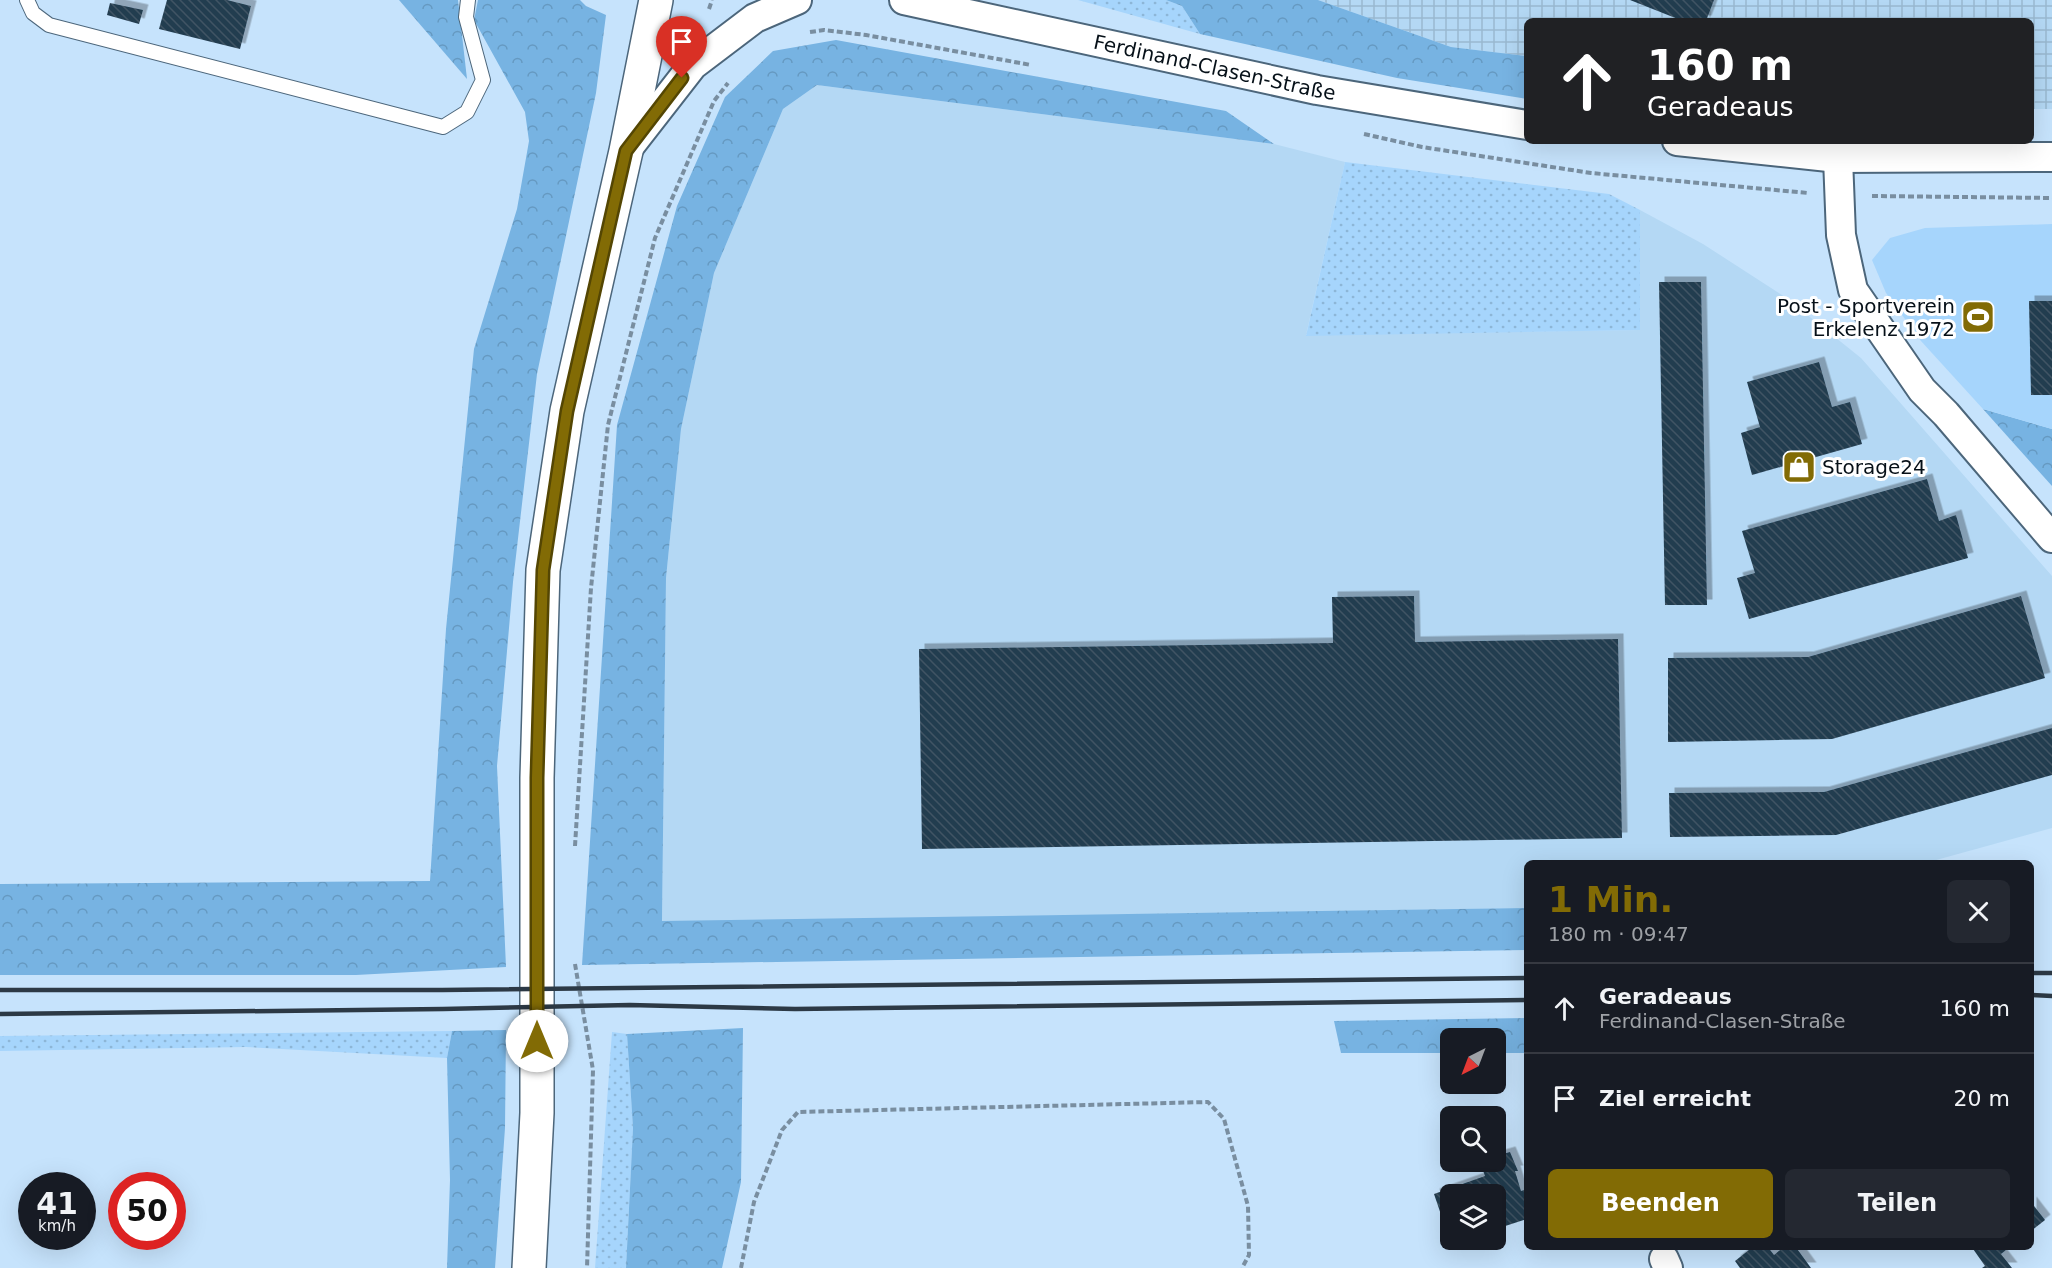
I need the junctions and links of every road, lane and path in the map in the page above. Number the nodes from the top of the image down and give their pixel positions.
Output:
1 (27, 0) edge
2 (468, 0) edge
3 (656, 0) edge
4 (712, 0) edge
5 (797, 0) edge
6 (904, 0) edge
7 (727, 38) junction
8 (1524, 124) edge
9 (1705, 144) edge
10 (626, 151) junction
11 (1838, 158) junction
12 (2052, 158) edge
13 (2052, 538) edge
14 (575, 856) dead end
15 (574, 958) dead end
16 (529, 1268) edge
17 (587, 1268) edge
18 (741, 1268) edge
19 (1242, 1268) edge

1 - 2 lane
3 - 10 main road
4 - 7 path
5 - 7 street
6 - 8 street, Ferdinand-Clasen-Straße
7 - 10 street
7 - 14 path
9 - 11 street
10 - 16 main road
11 - 12 street
11 - 13 street
15 - 17 path
18 - 19 path

